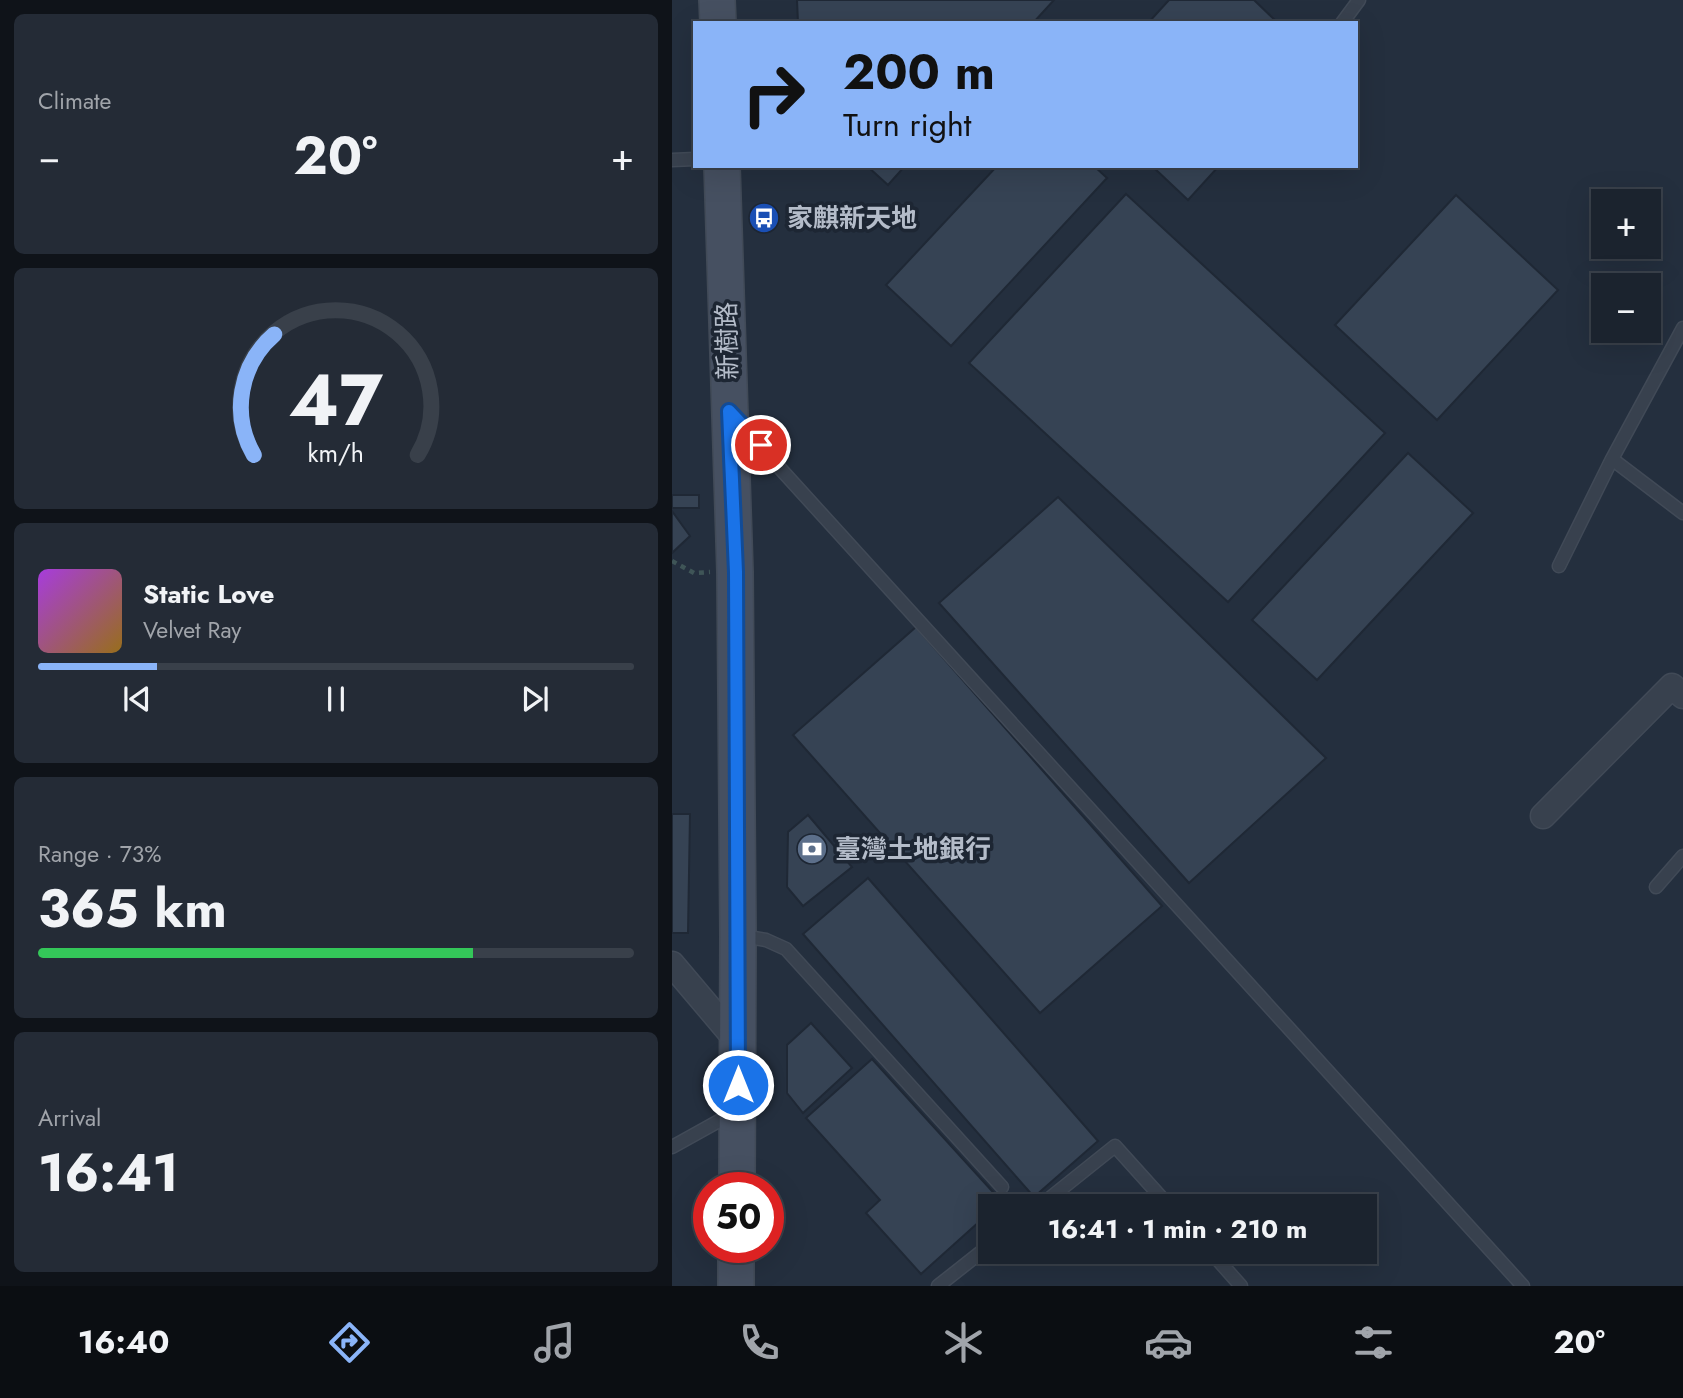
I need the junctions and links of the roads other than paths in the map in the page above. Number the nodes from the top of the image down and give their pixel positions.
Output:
1 (717, 0) edge
2 (1359, 0) edge
3 (718, 21) edge
4 (1343, 21) edge
5 (693, 159) edge
6 (672, 160) edge
7 (722, 168) edge
8 (1683, 328) edge
9 (729, 411) junction
10 (1612, 459) junction
11 (1683, 513) edge
12 (1559, 566) dead end
13 (1683, 696) edge
14 (1543, 816) dead end
15 (1683, 856) edge
16 (1656, 887) dead end
17 (738, 935) junction
18 (672, 964) edge
19 (738, 1042) junction
20 (738, 1110) junction
21 (672, 1147) edge
22 (737, 1172) edge
23 (1002, 1187) dead end
24 (1055, 1194) edge
25 (1158, 1194) edge
26 (978, 1255) edge
27 (736, 1263) edge
28 (1222, 1264) edge
29 (736, 1286) edge
30 (939, 1286) edge
31 (1241, 1286) edge
32 (1523, 1286) edge

1 - 3 main road
2 - 4 lane
5 - 6 lane
7 - 9 main road, 新樹路
8 - 10 lane
9 - 17 main road, 新樹路
9 - 32 lane
10 - 11 lane
10 - 12 lane
13 - 14 street
15 - 16 lane
17 - 19 main road, 新樹路
17 - 23 lane
18 - 19 street
19 - 20 main road, 新樹路
20 - 21 lane
20 - 22 main road, 新樹路
24 - 25 lane
26 - 30 lane
27 - 29 main road
28 - 31 lane

